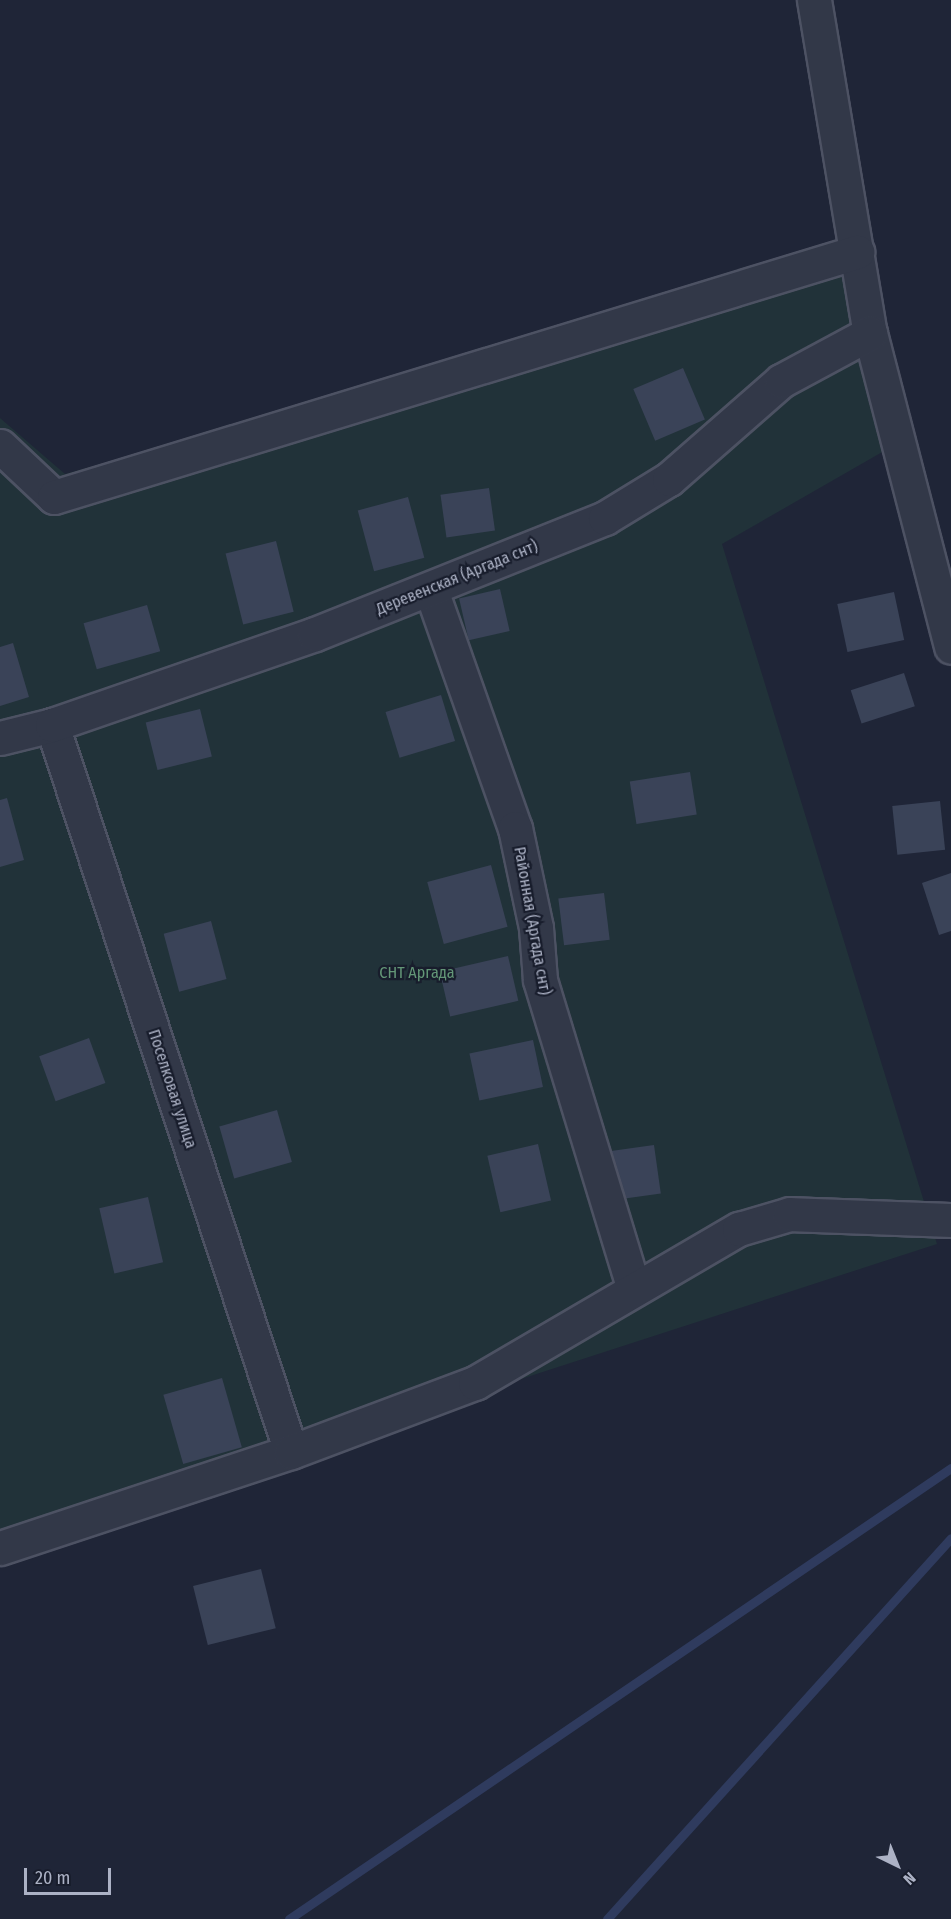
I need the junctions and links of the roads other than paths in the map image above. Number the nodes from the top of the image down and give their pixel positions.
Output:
1 (814, 0) edge
2 (857, 252) junction
3 (870, 333) junction
4 (0, 446) edge
5 (431, 590) junction
6 (951, 647) edge
7 (52, 725) junction
8 (0, 737) edge
9 (951, 1220) edge
10 (634, 1289) junction
11 (291, 1452) junction
12 (0, 1548) edge

1 - 2 street
2 - 3 street
2 - 4 street
3 - 5 street, Деревенская (Аргада снт)
3 - 6 street
5 - 7 street, Деревенская (Аргада снт)
5 - 10 street, Районная (Аргада снт)
7 - 8 street, Деревенская (Аргада снт)
7 - 11 street, Поселковая улица
9 - 10 street
10 - 11 street
11 - 12 street

